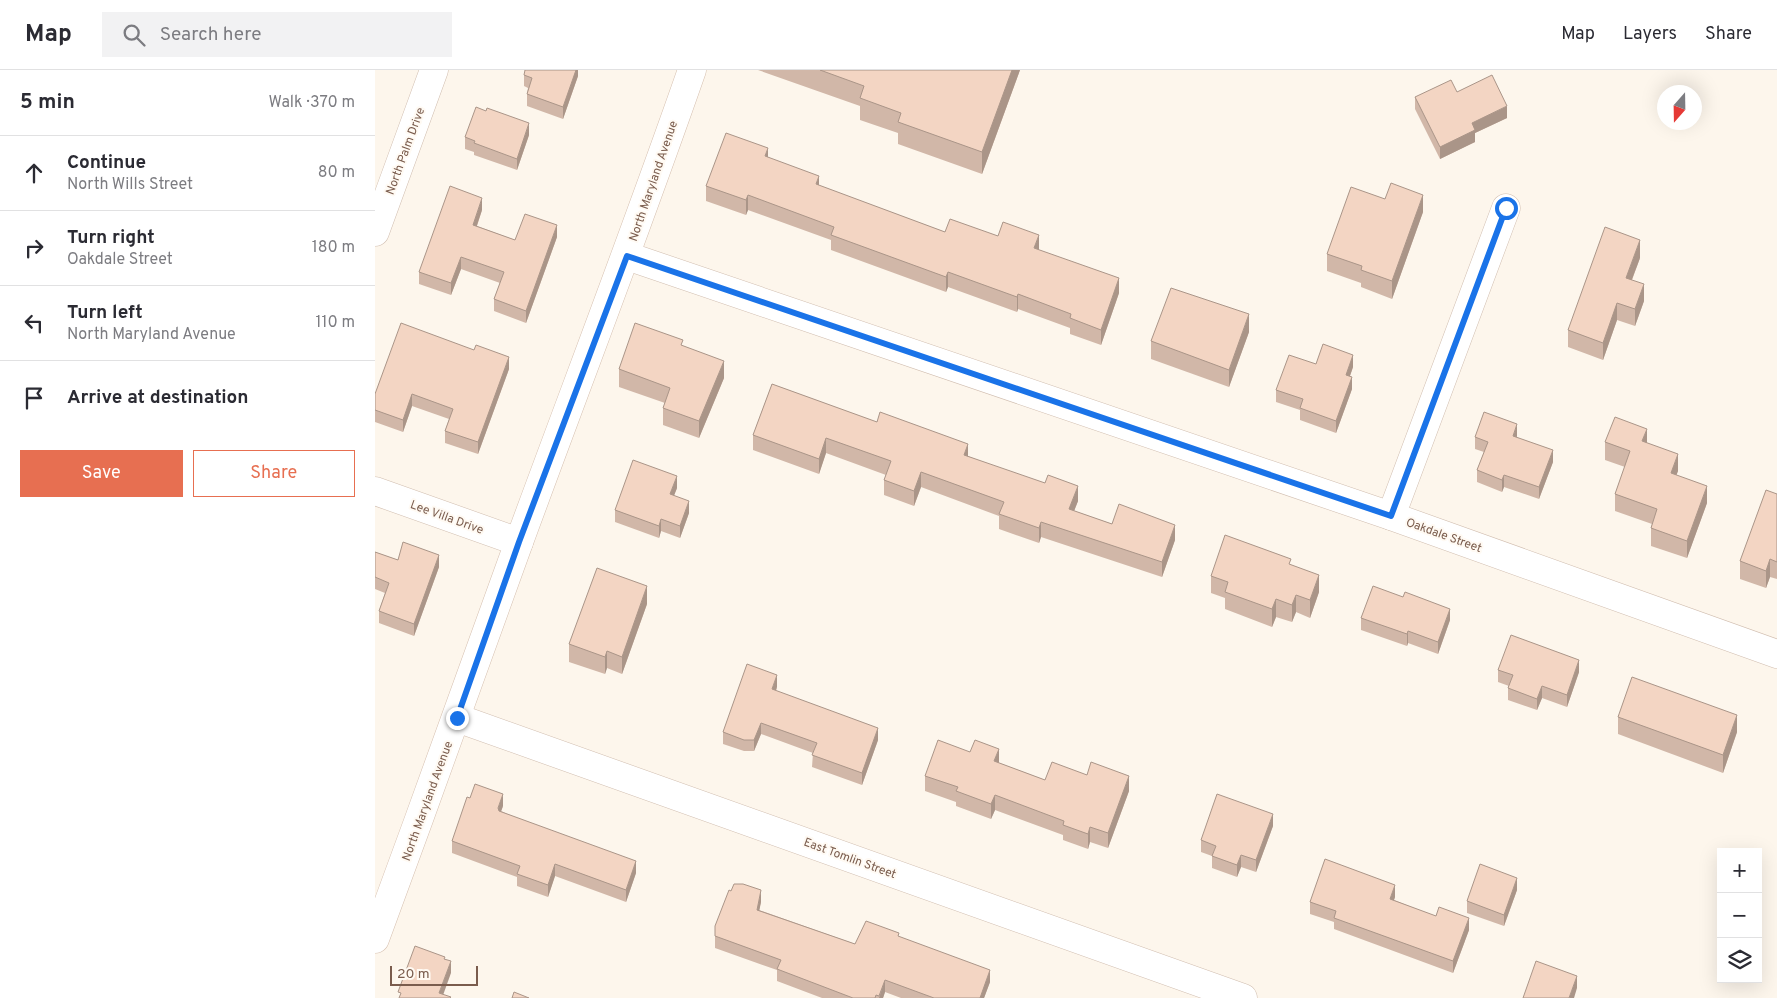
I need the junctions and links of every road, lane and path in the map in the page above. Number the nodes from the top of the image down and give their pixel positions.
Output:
1 (434, 70) edge
2 (692, 70) edge
3 (1506, 208) dead end
4 (375, 232) edge
5 (627, 256) junction
6 (375, 491) edge
7 (1391, 516) junction
8 (519, 542) junction
9 (1777, 654) edge
10 (457, 718) junction
11 (375, 939) edge
12 (1243, 998) edge

1 - 4 street, North Palm Drive
2 - 5 street, North Maryland Avenue
3 - 7 street
5 - 7 street, Oakdale Street
5 - 8 street, North Maryland Avenue
6 - 8 street, Lee Villa Drive
7 - 9 street, Oakdale Street
8 - 10 street, North Maryland Avenue
10 - 11 street, North Maryland Avenue
10 - 12 street, East Tomlin Street

